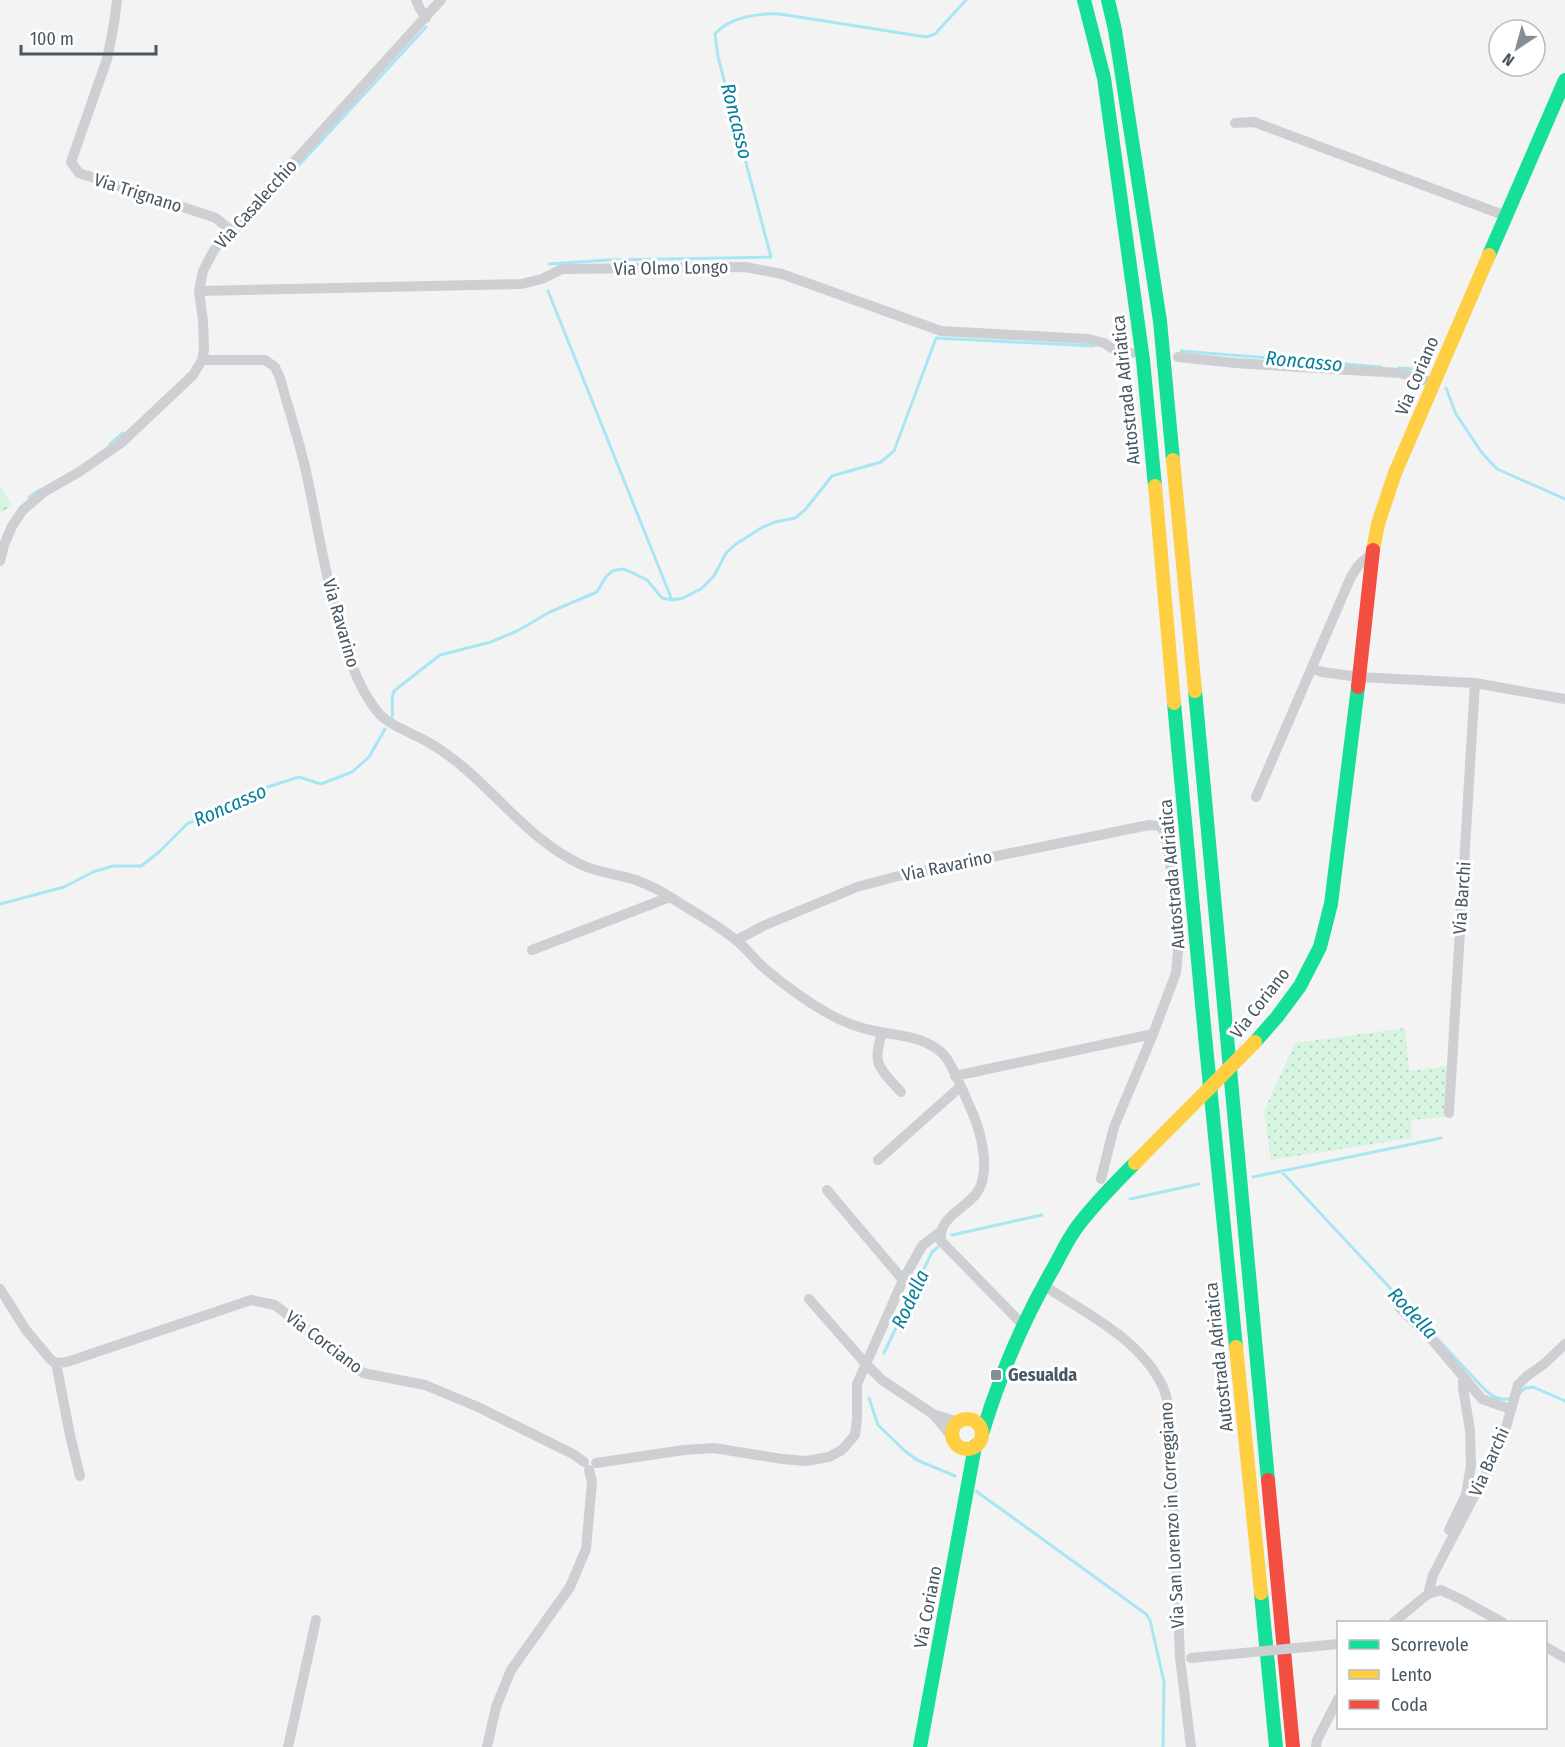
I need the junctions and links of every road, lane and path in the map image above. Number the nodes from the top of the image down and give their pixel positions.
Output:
1 (117, 0) edge
2 (417, 0) edge
3 (441, 0) edge
4 (1084, 0) edge
5 (1108, 0) edge
6 (426, 18) junction
7 (1565, 80) edge
8 (1235, 123) dead end
9 (1506, 216) junction
10 (231, 231) junction
11 (199, 291) junction
12 (1132, 353) dead end
13 (1178, 357) dead end
14 (202, 360) junction
15 (1434, 383) junction
16 (1372, 555) junction
17 (0, 561) edge
18 (1312, 668) junction
19 (1359, 677) junction
20 (1475, 683) junction
21 (1565, 699) edge
22 (1256, 797) dead end
23 (670, 897) junction
24 (737, 940) junction
25 (532, 950) dead end
26 (882, 1032) junction
27 (1153, 1034) junction
28 (955, 1076) junction
29 (960, 1087) junction
30 (901, 1092) dead end
31 (1449, 1113) dead end
32 (878, 1160) dead end
33 (1101, 1179) dead end
34 (827, 1190) dead end
35 (940, 1232) junction
36 (903, 1280) junction
37 (1043, 1286) junction
38 (0, 1289) edge
39 (809, 1299) dead end
40 (1399, 1307) dead end
41 (1023, 1325) junction
42 (1565, 1344) edge
43 (56, 1363) junction
44 (866, 1364) junction
45 (1463, 1377) junction
46 (993, 1395) junction
47 (1512, 1401) junction
48 (933, 1414) junction
49 (962, 1421) junction
50 (979, 1440) junction
51 (955, 1442) junction
52 (590, 1465) junction
53 (971, 1473) junction
54 (80, 1476) dead end
55 (1444, 1555) junction
56 (1428, 1594) junction
57 (316, 1620) dead end
58 (1396, 1621) edge
59 (1498, 1621) edge
60 (1337, 1644) edge
61 (1547, 1648) edge
62 (1186, 1658) junction
63 (1565, 1658) edge
64 (1337, 1701) edge
65 (288, 1747) edge
66 (487, 1747) edge
67 (920, 1747) edge
68 (1191, 1747) edge
69 (1276, 1747) edge
70 (1293, 1747) edge
71 (1316, 1747) edge

1 - 10 street, Via Trignano
2 - 6 street
3 - 6 street, Via Casalecchio
4 - 69 main road, Autostrada Adriatica
5 - 70 main road, Autostrada Adriatica
6 - 10 street, Via Casalecchio
7 - 9 main road, Via Coriano
8 - 9 street
9 - 15 main road, Via Coriano
10 - 11 street, Via Casalecchio
11 - 12 street, Via Olmo Longo
11 - 14 street, Via Casalecchio
13 - 15 street
14 - 17 street
14 - 23 street, Via Ravarino
15 - 16 main road, Via Coriano
16 - 18 street
16 - 19 main road, Via Coriano
18 - 19 street
18 - 22 street
19 - 20 street
19 - 37 main road, Via Coriano, bridge
20 - 21 street
20 - 31 street, Via Barchi
23 - 24 street, Via Ravarino
23 - 25 street
24 - 26 street, Via Ravarino
24 - 27 street, Via Ravarino
26 - 28 street, Via Ravarino
26 - 30 street
27 - 28 street
27 - 33 street
28 - 29 street, Via Ravarino
29 - 32 street
29 - 35 street, Via Ravarino
34 - 36 street
35 - 36 street, Via Ravarino
35 - 41 street
36 - 44 street, Via Ravarino
37 - 41 main road, Via Coriano
37 - 62 street, Via San Lorenzo in Correggiano
38 - 43 street
39 - 44 street
40 - 45 street
41 - 46 main road, Via Coriano
42 - 47 street, Via Barchi
43 - 52 street, Via Corciano
43 - 54 street
44 - 48 street
44 - 52 street, Via Ravarino
45 - 47 street
45 - 55 street
46 - 49 main road, Via Coriano
46 - 50 main road, Via Coriano
47 - 55 street, Via Barchi
48 - 49 street
48 - 51 street
49 - 50 main road
49 - 51 main road
50 - 51 main road
50 - 53 main road, Via Coriano
51 - 53 main road
52 - 66 street
53 - 67 main road, Via Coriano
55 - 56 street, Via Barchi
56 - 58 street
56 - 59 street
57 - 65 street
60 - 62 street, bridge
61 - 63 street
62 - 68 street, Via San Lorenzo in Correggiano
64 - 71 street

